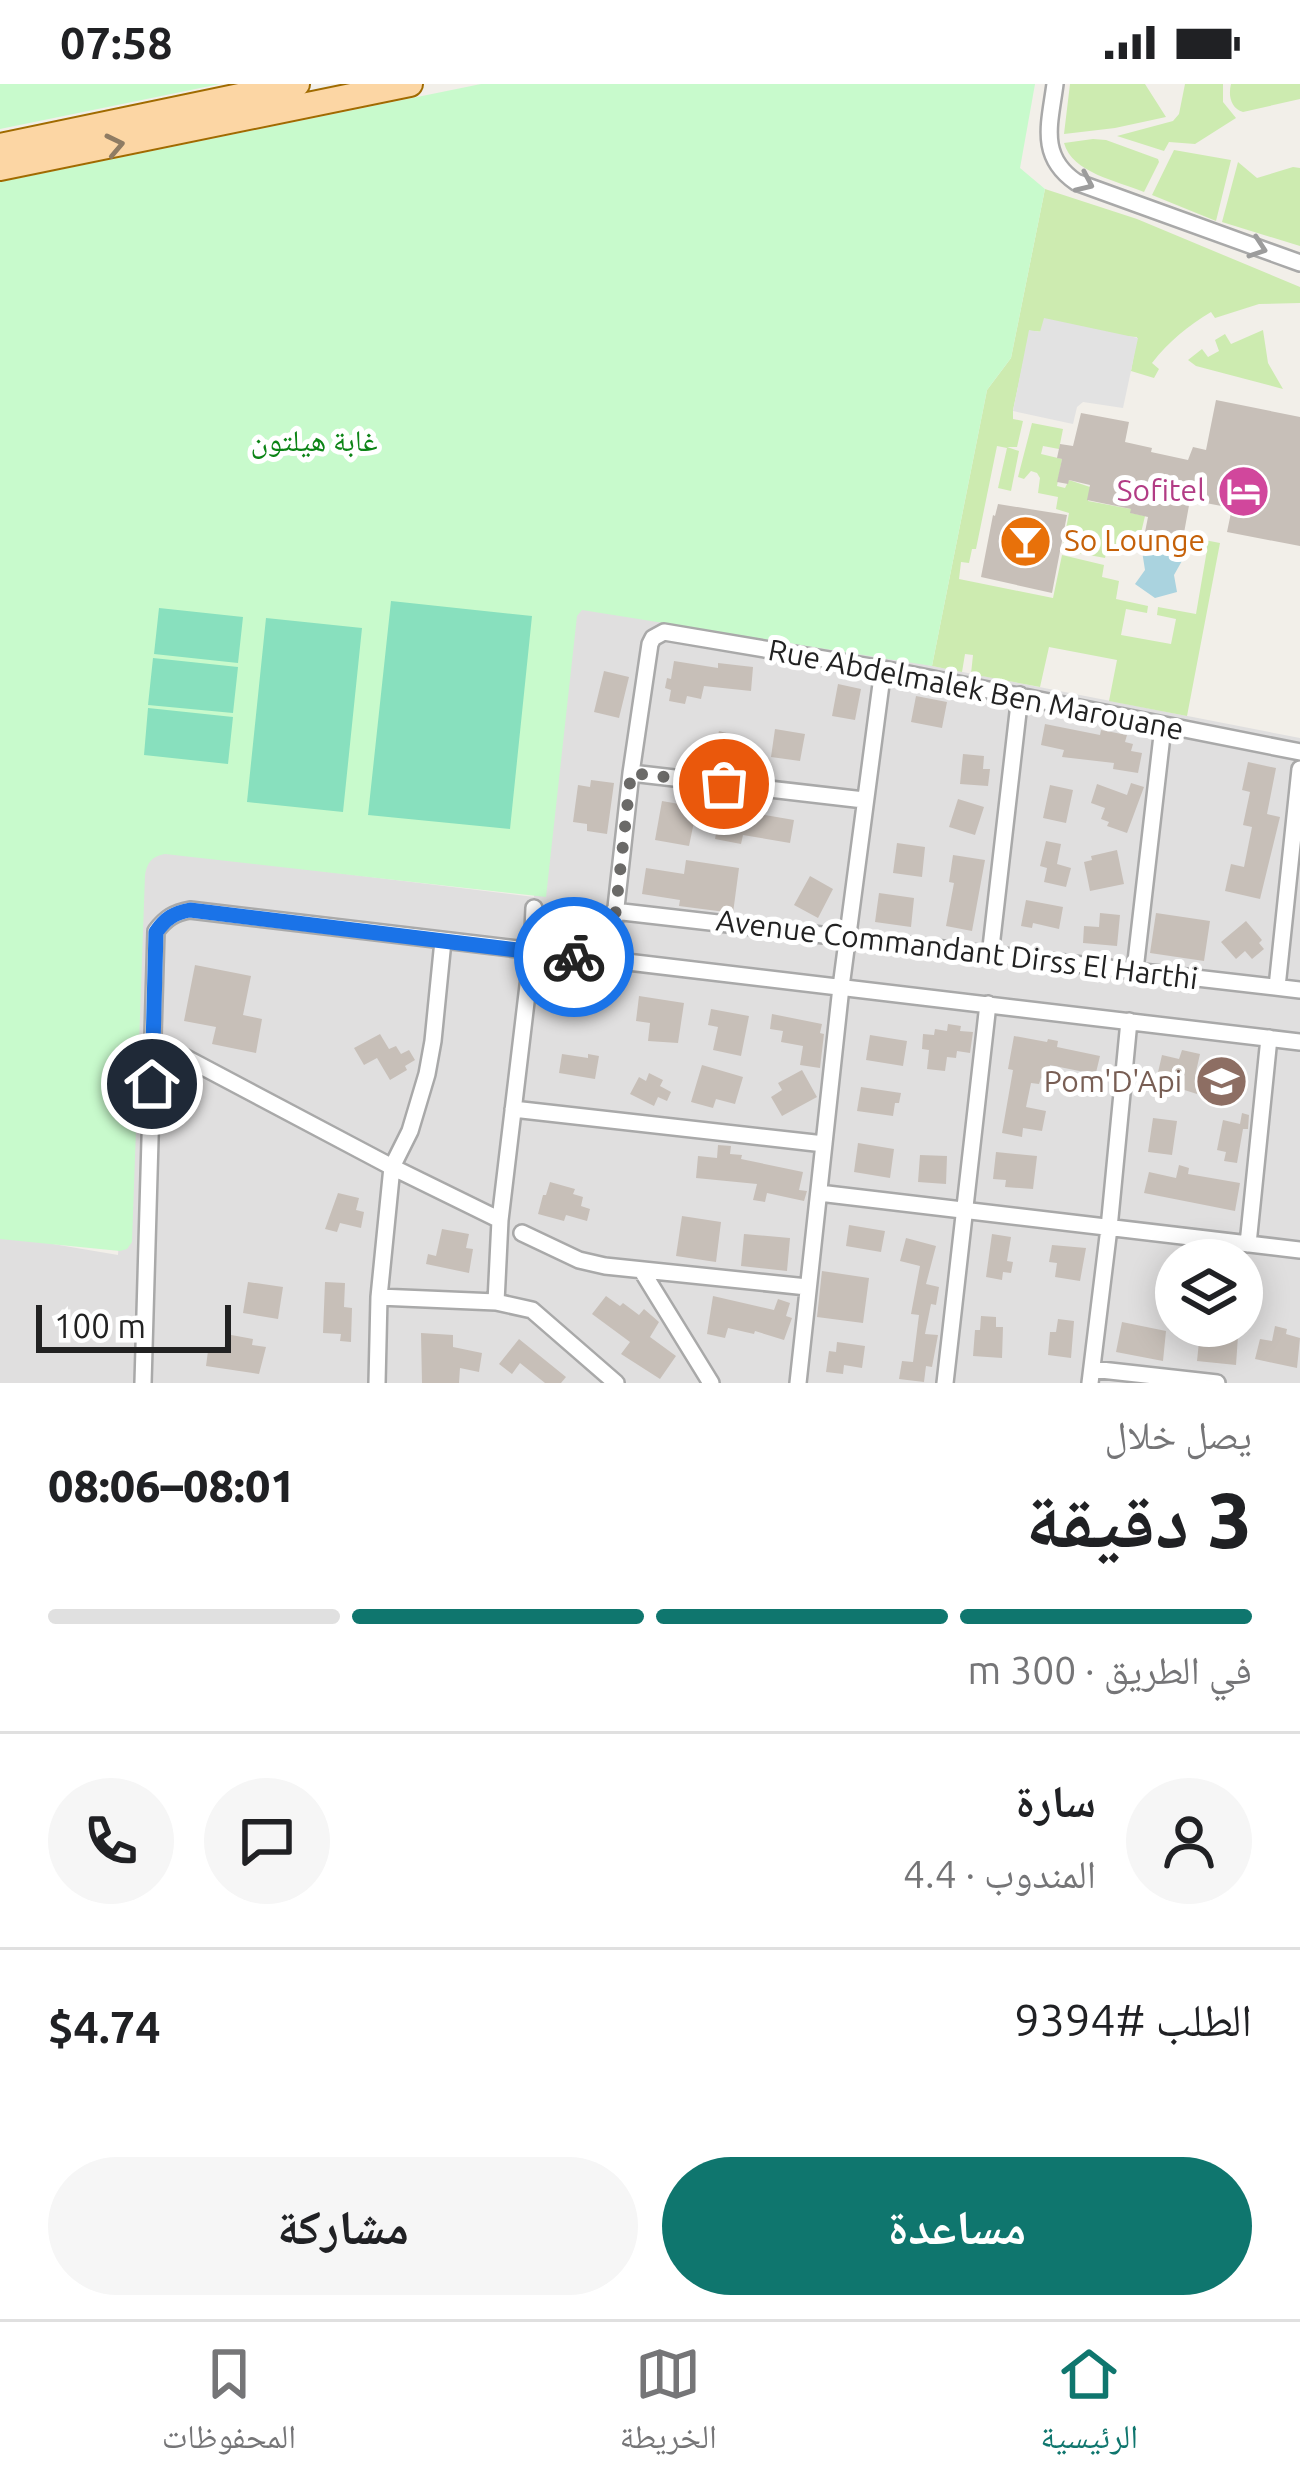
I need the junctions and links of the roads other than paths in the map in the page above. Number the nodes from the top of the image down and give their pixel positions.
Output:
1 (297, 84) edge
2 (410, 84) edge
3 (1055, 84) edge
4 (0, 146) edge
5 (0, 169) edge
6 (1300, 262) edge
7 (883, 669) junction
8 (1020, 695) junction
9 (1162, 727) junction
10 (1300, 752) edge
11 (1300, 769) edge
12 (631, 773) junction
13 (864, 800) junction
14 (533, 908) dead end
15 (614, 910) junction
16 (1292, 919) edge
17 (848, 938) junction
18 (443, 941) junction
19 (532, 952) junction
20 (990, 956) junction
21 (610, 962) junction
22 (1135, 970) junction
23 (841, 987) junction
24 (1277, 987) junction
25 (1300, 990) edge
26 (988, 1004) junction
27 (1129, 1021) junction
28 (1269, 1038) junction
29 (154, 1041) junction
30 (1300, 1042) edge
31 (513, 1109) junction
32 (824, 1144) junction
33 (392, 1167) junction
34 (819, 1193) junction
35 (964, 1212) junction
36 (500, 1220) junction
37 (1109, 1228) junction
38 (522, 1234) dead end
39 (1205, 1239) edge
40 (1249, 1239) edge
41 (1263, 1246) edge
42 (1300, 1250) edge
43 (642, 1271) junction
44 (807, 1288) junction
45 (379, 1297) junction
46 (496, 1302) junction
47 (597, 1376) edge
48 (1091, 1376) edge
49 (143, 1383) edge
50 (377, 1383) edge
51 (616, 1383) edge
52 (710, 1383) edge
53 (798, 1383) edge
54 (945, 1383) edge
55 (1217, 1383) edge

1 - 4 main road
5 -> 2 main road
3 -> 6 street
7 - 8 street, Rue Abdelmalek Ben Marouane
7 - 12 street, Rue Abdelmalek Ben Marouane
7 - 13 street
8 - 9 street, Rue Abdelmalek Ben Marouane
8 - 20 street
9 - 10 street, Rue Abdelmalek Ben Marouane
9 - 22 street
11 - 16 street
12 - 13 street
12 - 15 street
13 - 17 street
14 - 19 street
15 - 17 street, Avenue Commandant Dirss El Harthi
15 - 21 street
16 - 24 street
17 - 20 street, Avenue Commandant Dirss El Harthi
17 - 23 street
18 - 19 street
18 - 29 street
18 - 33 street
19 - 21 street
19 - 31 street
20 - 22 street, Avenue Commandant Dirss El Harthi
21 - 23 street
22 - 24 street, Avenue Commandant Dirss El Harthi
23 - 26 street
23 - 32 street
24 - 25 street, Avenue Commandant Dirss El Harthi
26 - 27 street
26 - 35 street
27 - 28 street
27 - 37 street
28 - 30 street
28 - 40 street
29 - 33 street
29 - 49 street
31 - 32 street
31 - 36 street
32 - 34 street
33 - 36 street
33 - 45 street
34 - 35 street
34 - 44 street
35 - 37 street
35 - 54 street
36 - 46 street
37 - 39 street
37 - 48 street
38 - 43 street
41 - 42 street
43 - 44 street
43 - 52 street
44 - 53 street
45 - 46 street
45 - 50 street
46 - 47 street
47 - 51 street
48 - 55 street

